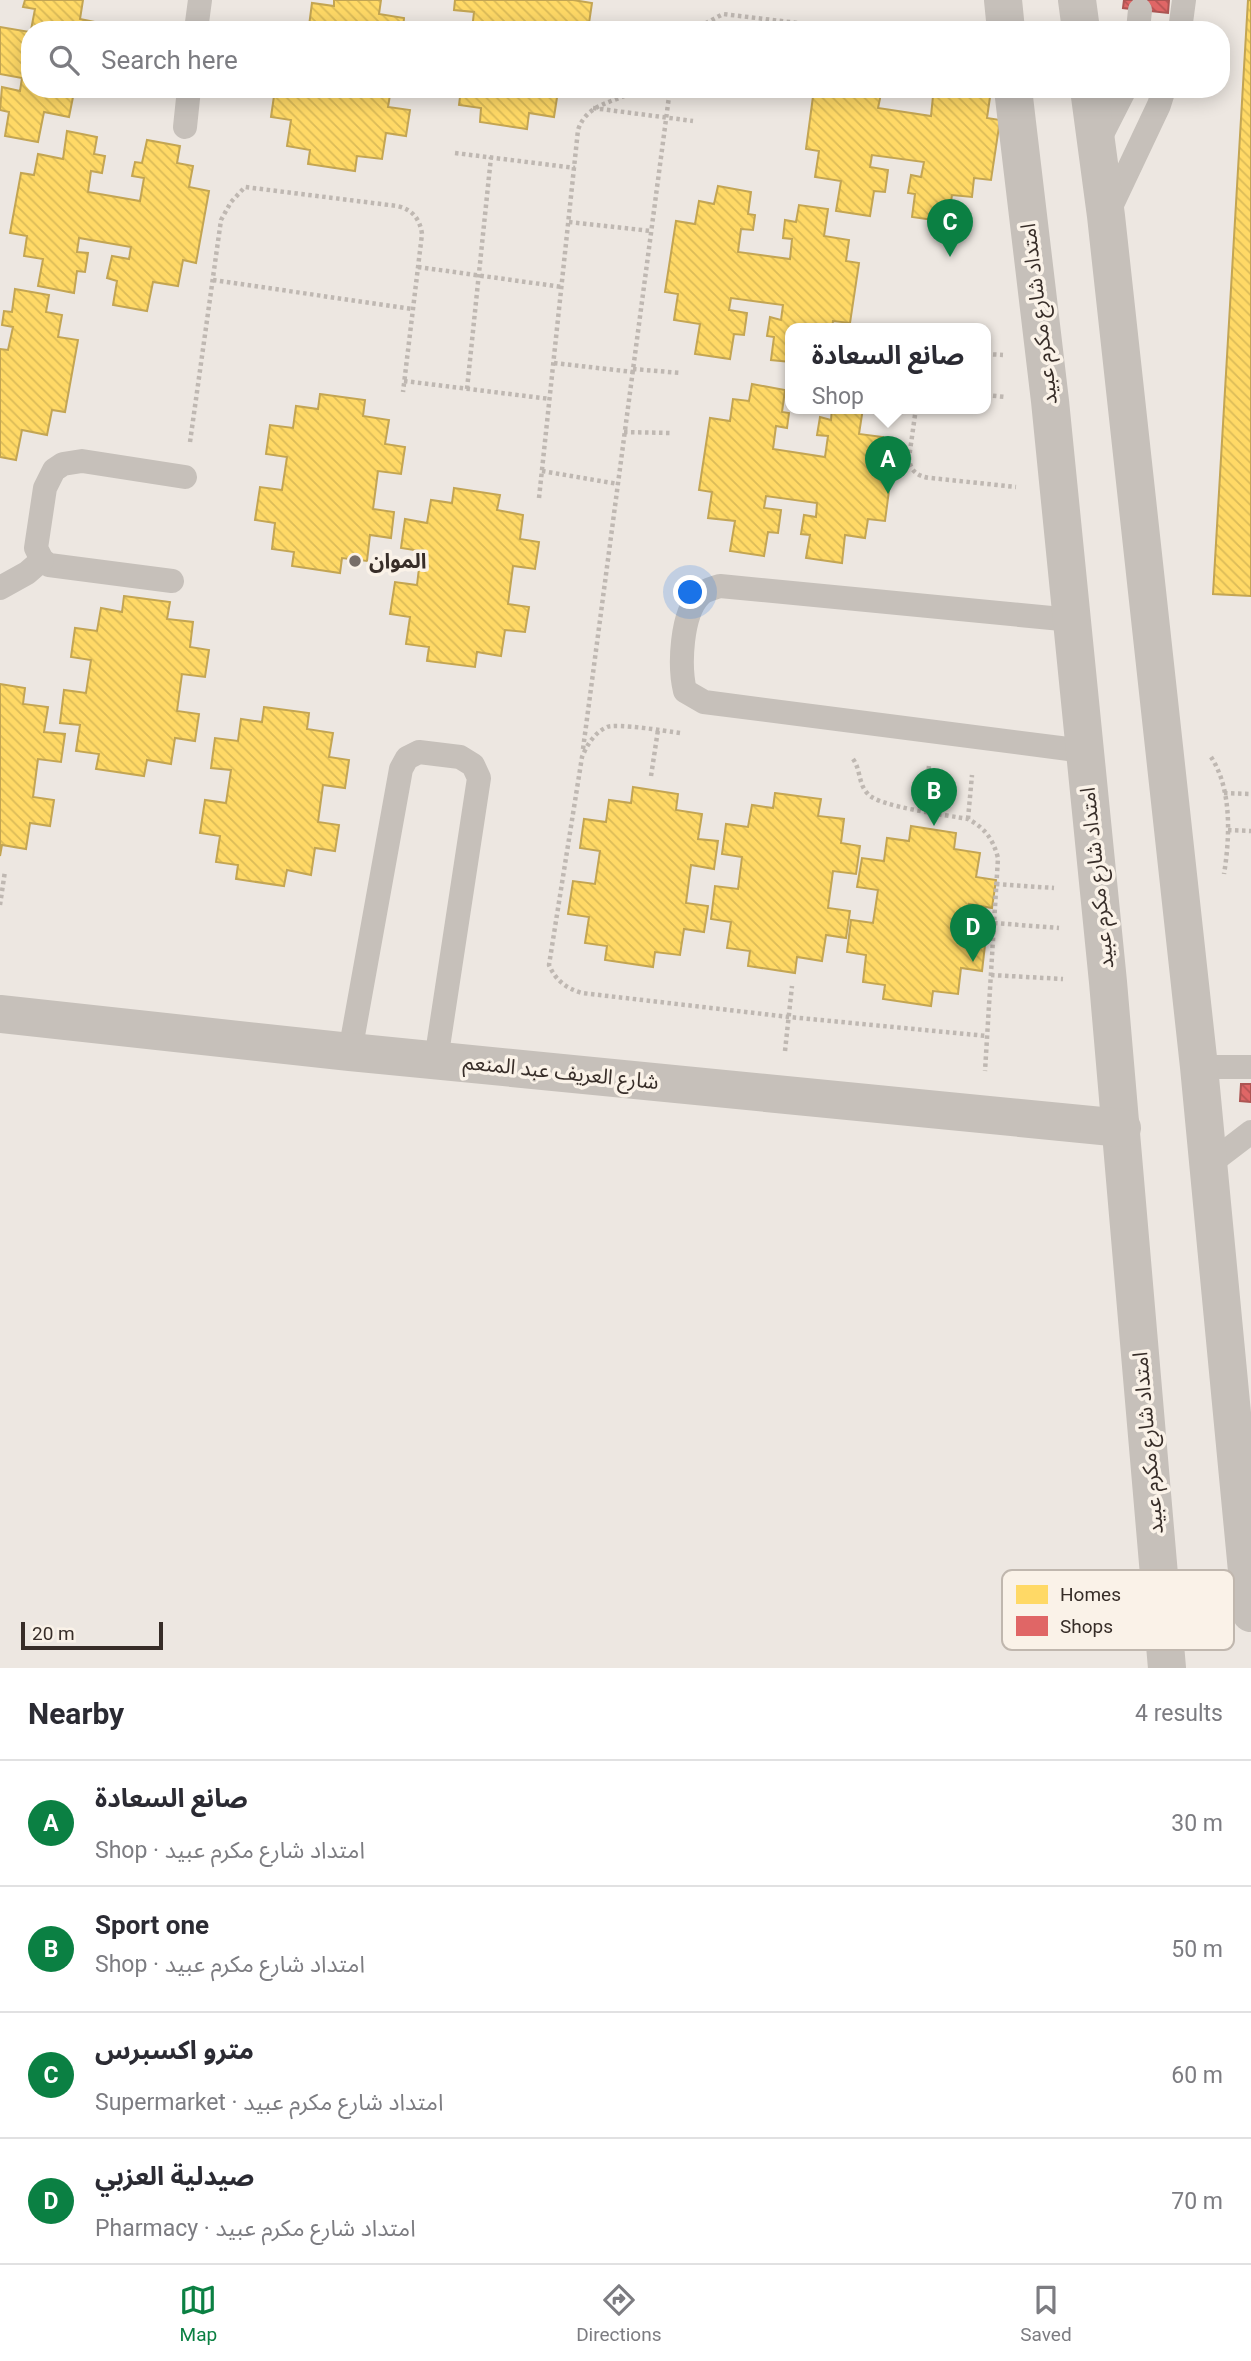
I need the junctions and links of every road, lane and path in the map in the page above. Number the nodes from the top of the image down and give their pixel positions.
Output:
1 (200, 0) edge
2 (1003, 0) edge
3 (1077, 0) edge
4 (1184, 0) edge
5 (197, 21) edge
6 (710, 21) edge
7 (781, 21) edge
8 (1005, 21) edge
9 (1080, 21) edge
10 (1181, 21) edge
11 (188, 98) edge
12 (621, 98) edge
13 (669, 98) edge
14 (1014, 98) edge
15 (1090, 98) edge
16 (1120, 98) edge
17 (1161, 98) edge
18 (593, 108) junction
19 (667, 117) junction
20 (693, 121) dead end
21 (185, 127) dead end
22 (1096, 147) junction
23 (455, 153) dead end
24 (491, 157) junction
25 (575, 168) junction
26 (1106, 216) junction
27 (569, 222) junction
28 (651, 231) junction
29 (418, 267) junction
30 (479, 275) junction
31 (213, 280) junction
32 (562, 287) junction
33 (412, 309) junction
34 (553, 363) junction
35 (633, 370) junction
36 (681, 373) dead end
37 (404, 381) junction
38 (467, 389) junction
39 (403, 392) dead end
40 (550, 399) junction
41 (915, 414) edge
42 (624, 432) junction
43 (670, 433) dead end
44 (542, 471) junction
45 (185, 477) joint
46 (618, 484) junction
47 (1059, 491) junction
48 (538, 498) dead end
49 (42, 560) junction
50 (172, 581) dead end
51 (0, 587) edge
52 (1072, 620) junction
53 (658, 730) junction
54 (685, 734) dead end
55 (975, 737) junction
56 (1084, 751) junction
57 (850, 756) dead end
58 (582, 757) junction
59 (651, 776) dead end
60 (1224, 793) dead end
61 (1251, 794) edge
62 (968, 819) junction
63 (1228, 830) dead end
64 (1251, 831) edge
65 (5, 871) dead end
66 (996, 884) junction
67 (1098, 892) junction
68 (0, 905) edge
69 (994, 923) junction
70 (1102, 931) junction
71 (991, 975) junction
72 (1108, 982) junction
73 (792, 986) dead end
74 (0, 1014) edge
75 (789, 1017) junction
76 (987, 1035) junction
77 (350, 1052) junction
78 (436, 1060) junction
79 (1199, 1067) junction
80 (1251, 1067) edge
81 (780, 1093) junction
82 (982, 1113) junction
83 (1122, 1128) junction
84 (1251, 1132) edge
85 (1208, 1165) junction
86 (1240, 1371) edge
87 (1244, 1445) edge
88 (1159, 1570) edge
89 (1251, 1613) edge
90 (1166, 1650) edge
91 (1167, 1668) edge

1 - 5 lane
2 - 8 street
3 - 9 street
4 - 10 lane
6 - 7 path
11 - 21 lane
12 - 18 path
13 - 19 path
14 - 47 street, امتداد شارع مكرم عبيد
15 - 22 street
16 - 22 lane
17 - 26 lane
18 - 19 path
18 - 25 path
19 - 20 path
19 - 28 path
22 - 26 street
23 - 24 path
24 - 25 path
24 - 30 path
25 - 27 path
26 - 79 street
27 - 28 path
27 - 32 path
28 - 35 path
29 - 30 path
29 - 31 path
29 - 33 path
30 - 32 path
30 - 38 path
31 - 33 path
31 - 45 path
32 - 34 path
33 - 37 path
34 - 35 path
34 - 40 path
35 - 36 path
35 - 42 path
37 - 38 path
37 - 39 path
38 - 40 path
40 - 44 path
41 - 47 path
42 - 43 path
42 - 46 path
44 - 46 path
44 - 48 path
45 - 49 lane
46 - 58 path
47 - 52 street, امتداد شارع مكرم عبيد
49 - 50 lane
49 - 51 lane
52 - 55 lane
52 - 56 street, امتداد شارع مكرم عبيد
53 - 54 path
53 - 58 path
53 - 59 path
55 - 56 lane
55 - 62 path
56 - 67 street, امتداد شارع مكرم عبيد
57 - 62 path
58 - 75 path
60 - 61 path
62 - 66 path
63 - 64 path
65 - 68 path
66 - 67 path
66 - 69 path
67 - 70 street, امتداد شارع مكرم عبيد
69 - 70 path
69 - 71 path
70 - 72 street, امتداد شارع مكرم عبيد
71 - 72 path
71 - 76 path
72 - 83 street, امتداد شارع مكرم عبيد
73 - 75 path
74 - 77 street, شارع العريف عبد المنعم
75 - 76 path
75 - 81 path
76 - 82 path
77 - 78 street, شارع العريف عبد المنعم
77 - 78 lane
78 - 81 street, شارع العريف عبد المنعم
79 - 80 lane
79 - 85 street
81 - 82 street, شارع العريف عبد المنعم
82 - 83 street, شارع العريف عبد المنعم
83 - 88 street, امتداد شارع مكرم عبيد
84 - 85 lane
85 - 86 street
86 - 87 street
87 - 89 street
90 - 91 street, امتداد شارع مكرم عبيد

